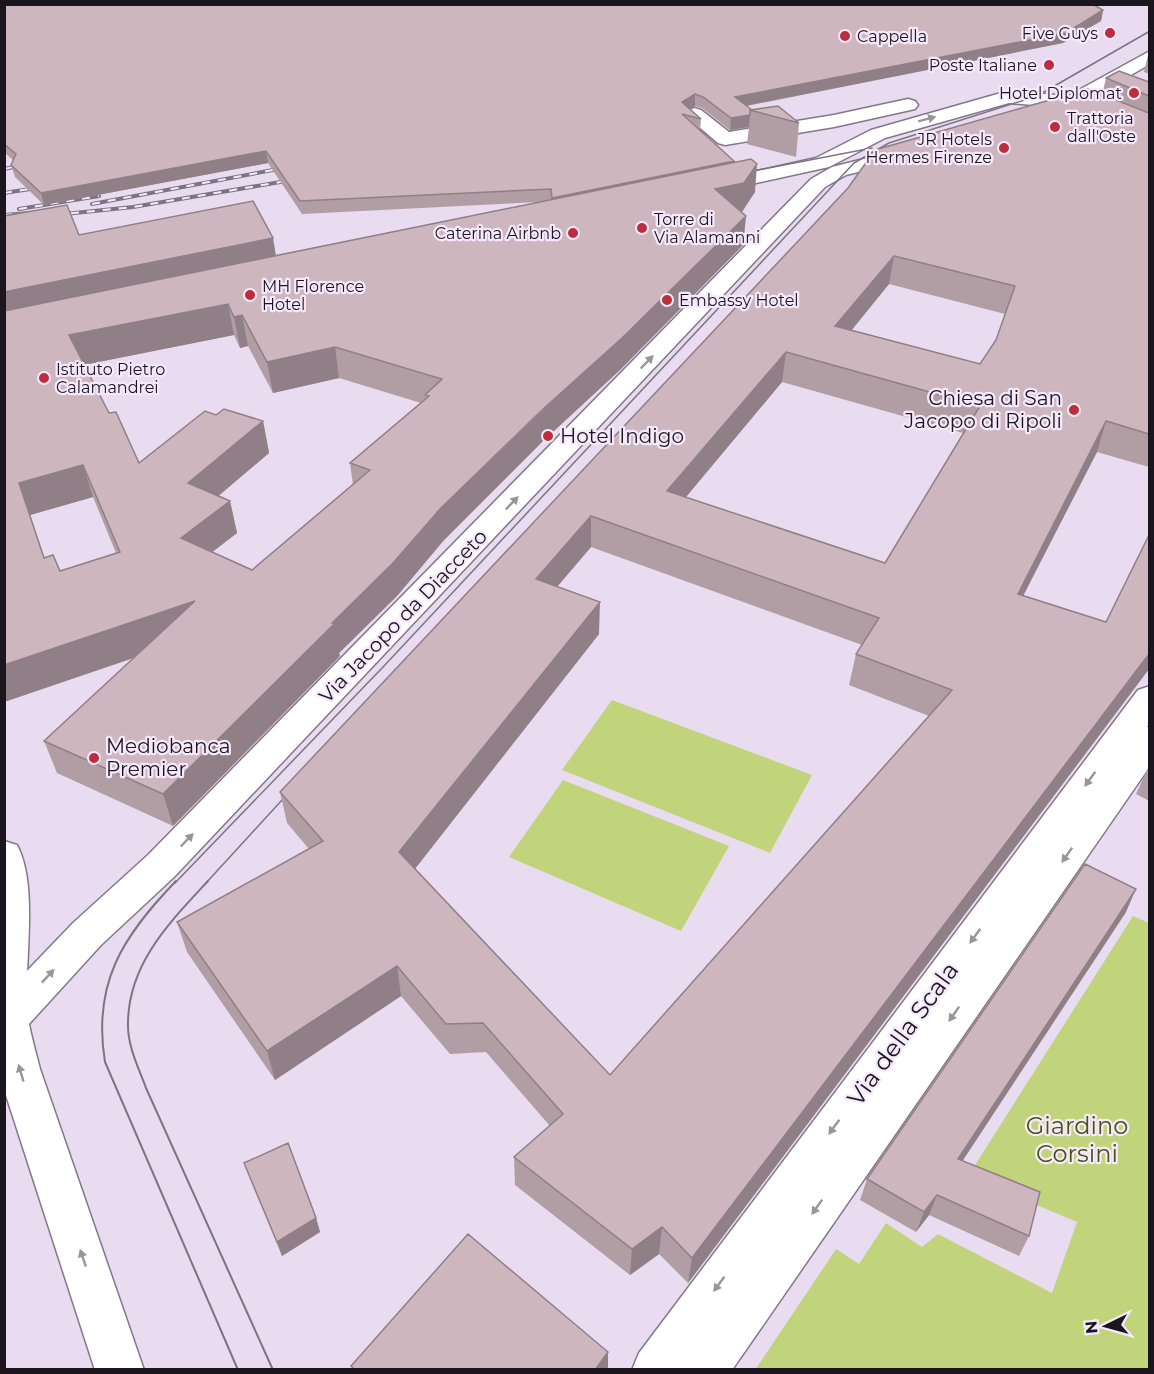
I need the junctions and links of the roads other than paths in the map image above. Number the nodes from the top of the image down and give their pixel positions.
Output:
1 (1149, 56) edge
2 (1008, 97) junction
3 (1071, 102) junction
4 (694, 114) edge
5 (1030, 117) edge
6 (888, 131) junction
7 (1149, 135) edge
8 (805, 147) dead end
9 (924, 149) edge
10 (759, 177) junction
11 (689, 191) edge
12 (794, 209) junction
13 (1149, 698) edge
14 (1149, 739) edge
15 (4, 855) edge
16 (6, 1021) edge
17 (120, 1370) edge
18 (656, 1370) edge
19 (702, 1370) edge

1 - 3 street
2 - 3 street
2 - 4 street
6 -> 2 street
3 - 5 street
3 - 7 street
6 - 8 street
6 - 10 street
9 - 12 street, Via Jacopo da Diacceto
10 - 11 street
10 - 12 street
16 -> 12 street, Via Jacopo da Diacceto
13 -> 18 street, Via della Scala
14 -> 19 street, Via della Scala
15 - 16 street
17 -> 16 street

